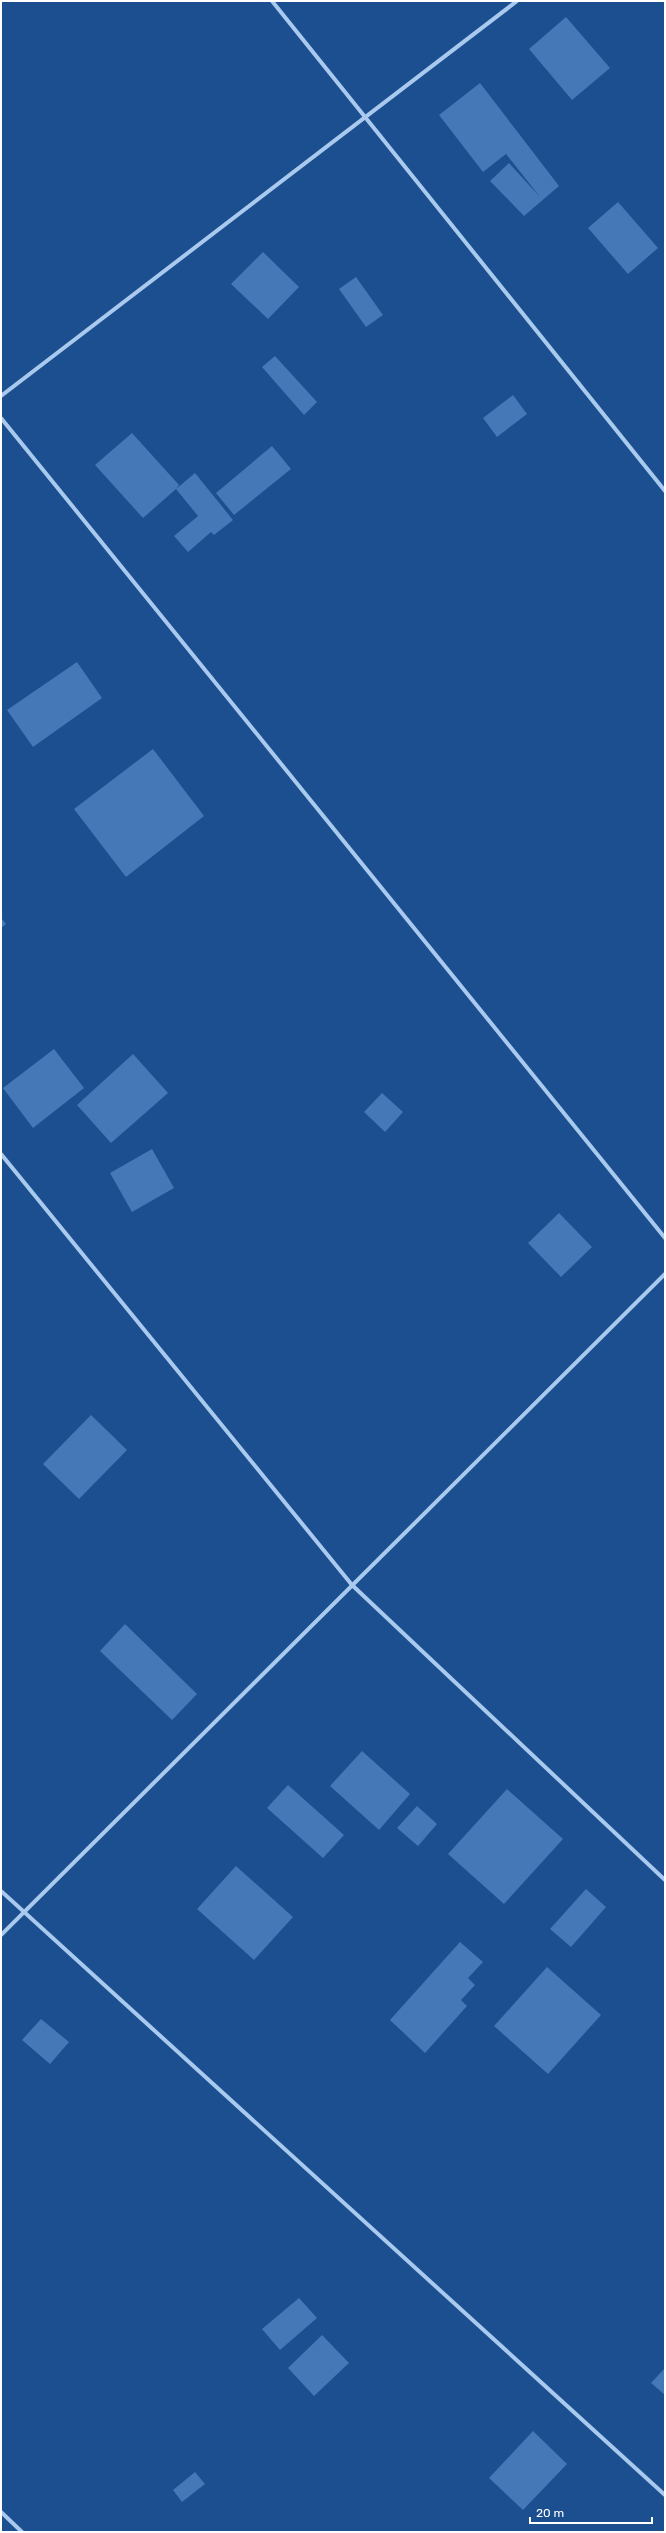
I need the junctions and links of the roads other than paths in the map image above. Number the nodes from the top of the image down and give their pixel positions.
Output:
1 (272, 1) edge
2 (517, 1) edge
3 (365, 117) junction
4 (1, 396) edge
5 (1, 418) edge
6 (665, 491) edge
7 (1, 1154) edge
8 (665, 1238) edge
9 (665, 1274) edge
10 (352, 1585) junction
11 (665, 1880) edge
12 (1, 1891) edge
13 (24, 1912) junction
14 (1, 1935) edge
15 (665, 2495) edge
16 (1, 2512) edge
17 (22, 2532) edge

1 - 3 street
2 - 3 street
3 - 4 street
3 - 6 street
5 - 8 street
7 - 10 street
9 - 10 street
10 - 11 street
10 - 13 street
12 - 13 street
13 - 14 street
13 - 15 street
16 - 17 street

